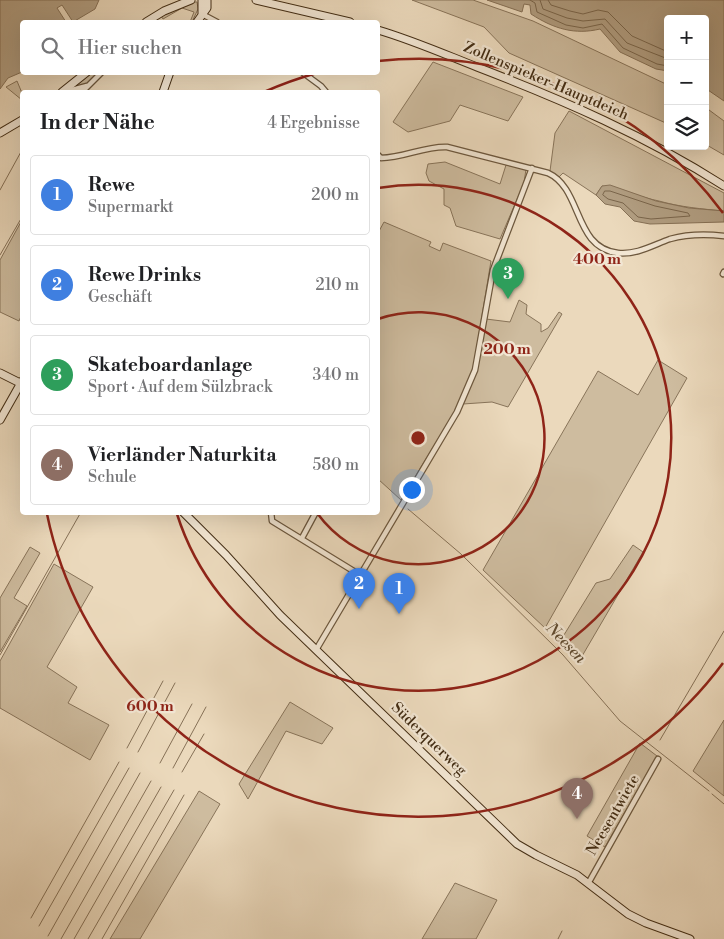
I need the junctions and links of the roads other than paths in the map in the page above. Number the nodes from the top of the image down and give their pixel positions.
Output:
1 (191, 0) edge
2 (202, 0) edge
3 (207, 0) edge
4 (256, 0) edge
5 (202, 14) junction
6 (149, 20) edge
7 (198, 20) edge
8 (213, 20) edge
9 (341, 20) edge
10 (380, 31) edge
11 (82, 75) edge
12 (99, 75) edge
13 (169, 75) edge
14 (306, 75) edge
15 (89, 85) junction
16 (64, 90) edge
17 (70, 90) edge
18 (84, 90) edge
19 (164, 90) edge
20 (324, 90) edge
21 (20, 121) edge
22 (0, 133) edge
23 (380, 157) edge
24 (532, 168) junction
25 (724, 186) edge
26 (724, 236) edge
27 (0, 372) edge
28 (20, 382) edge
29 (20, 386) edge
30 (0, 420) edge
31 (186, 515) edge
32 (271, 515) edge
33 (314, 515) edge
34 (302, 538) junction
35 (360, 575) junction
36 (316, 650) junction
37 (658, 759) dead end
38 (589, 882) junction
39 (690, 939) edge

1 - 6 street
2 - 5 street
3 - 5 street
4 - 9 street
5 - 7 street
5 - 8 street
10 - 25 street, Zollenspieker-Hauptdeich
11 - 16 street
12 - 15 street
13 - 19 street
14 - 20 street
15 - 17 street
15 - 18 street
21 - 22 street
23 - 24 street
24 - 26 street
24 - 35 street
27 - 28 street
29 - 30 street
31 - 36 street, Süderquerweg
32 - 34 street
33 - 34 street
34 - 35 street
35 - 36 street
36 - 38 street, Süderquerweg
37 - 38 street, Neesentwiete
38 - 39 street, Süderquerweg

